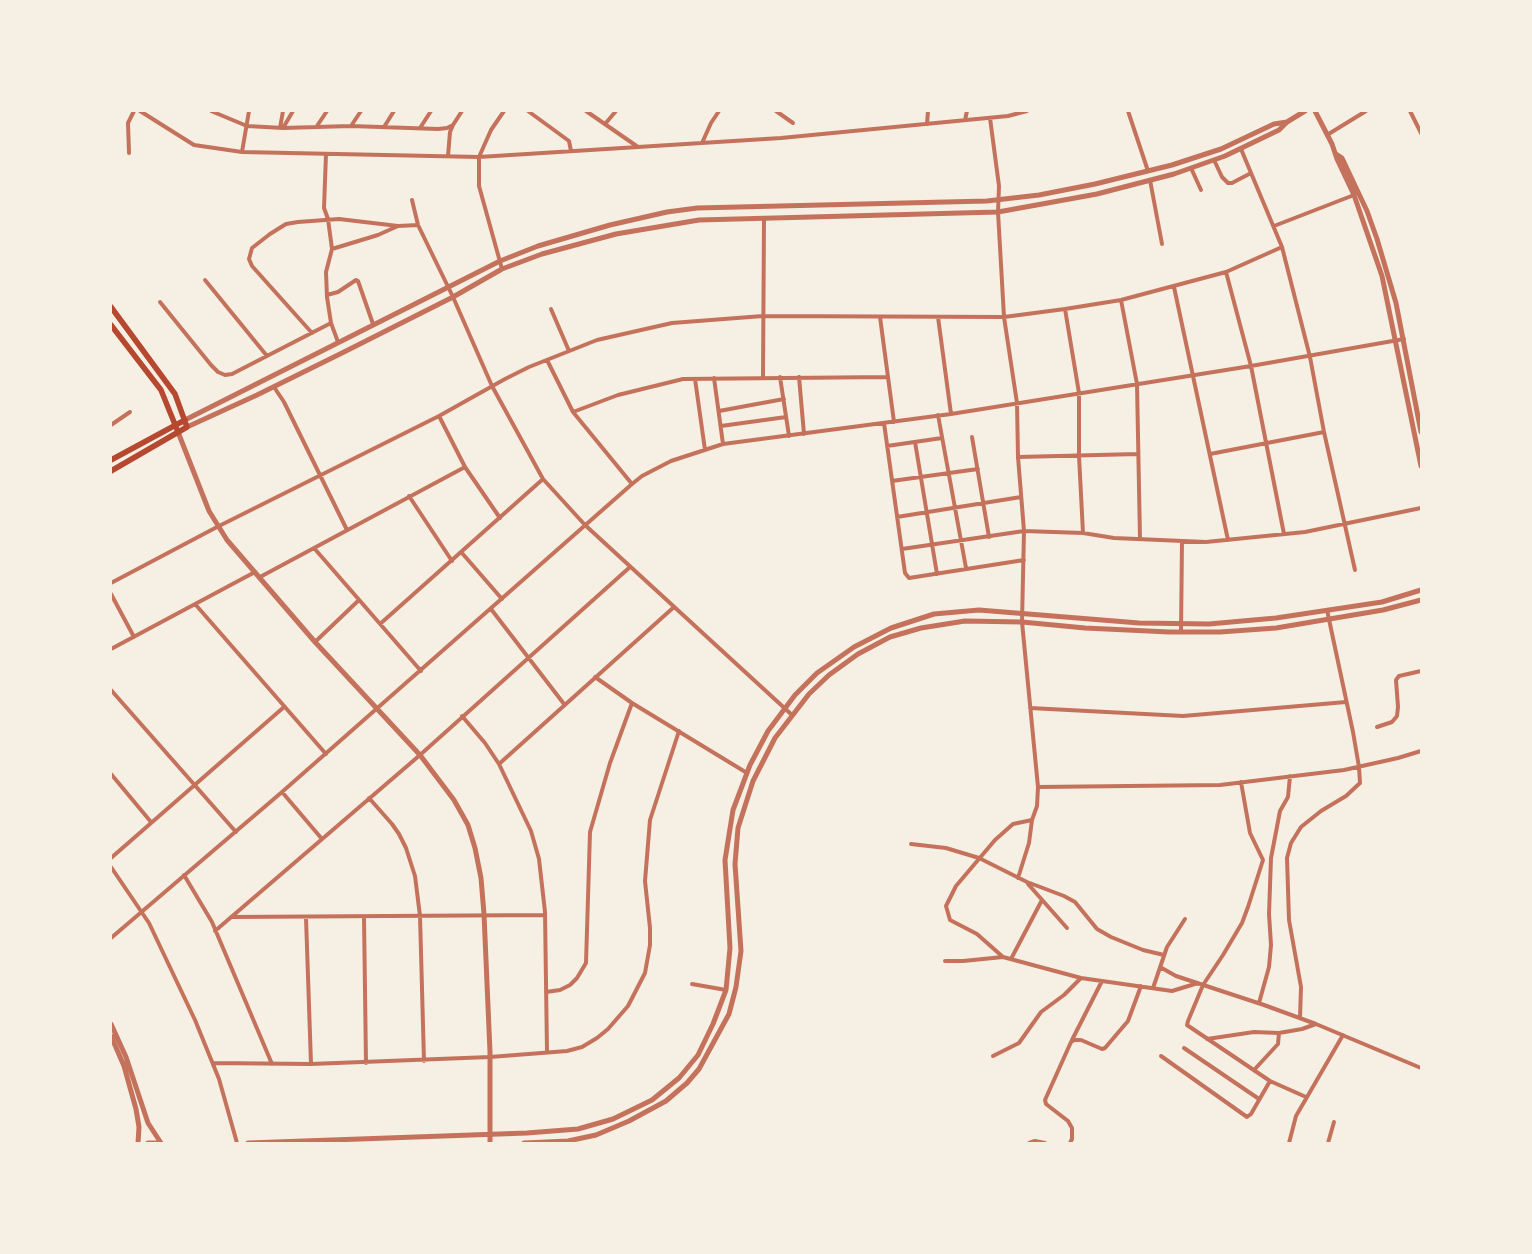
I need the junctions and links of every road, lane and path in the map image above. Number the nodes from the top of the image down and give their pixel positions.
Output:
1 (134, 111) edge
2 (140, 111) edge
3 (210, 111) edge
4 (250, 111) edge
5 (283, 111) edge
6 (293, 111) edge
7 (327, 111) edge
8 (360, 111) edge
9 (394, 111) edge
10 (431, 111) edge
11 (462, 111) edge
12 (504, 111) edge
13 (528, 111) edge
14 (586, 111) edge
15 (616, 111) edge
16 (720, 111) edge
17 (776, 111) edge
18 (928, 111) edge
19 (968, 111) edge
20 (1026, 111) edge
21 (1128, 111) edge
22 (1305, 111) edge
23 (1315, 111) edge
24 (1366, 111) edge
25 (1410, 111) edge
26 (990, 118) junction
27 (965, 120) junction
28 (1421, 120) edge
29 (1287, 122) junction
30 (793, 123) dead end
31 (453, 124) junction
32 (605, 124) junction
33 (927, 124) junction
34 (1416, 124) junction
35 (247, 126) junction
36 (317, 126) junction
37 (351, 126) junction
38 (384, 127) junction
39 (281, 128) junction
40 (420, 128) junction
41 (1421, 133) edge
42 (1327, 134) junction
43 (702, 143) junction
44 (638, 147) junction
45 (1241, 149) junction
46 (571, 151) junction
47 (242, 152) junction
48 (129, 153) dead end
49 (326, 154) junction
50 (448, 156) junction
51 (479, 157) junction
52 (1214, 160) junction
53 (1191, 168) junction
54 (1148, 171) junction
55 (1250, 173) junction
56 (1150, 180) junction
57 (1352, 184) junction
58 (1201, 190) dead end
59 (1354, 195) junction
60 (412, 200) dead end
61 (998, 200) junction
62 (998, 212) junction
63 (764, 218) junction
64 (328, 219) junction
65 (418, 225) junction
66 (398, 226) junction
67 (1274, 226) junction
68 (1162, 244) dead end
69 (1282, 247) junction
70 (332, 249) junction
71 (500, 261) junction
72 (502, 269) junction
73 (1226, 272) junction
74 (205, 280) dead end
75 (448, 286) junction
76 (1174, 287) junction
77 (327, 295) junction
78 (453, 297) junction
79 (1121, 300) junction
80 (160, 302) dead end
81 (111, 307) edge
82 (551, 309) dead end
83 (1065, 309) junction
84 (763, 316) junction
85 (880, 317) junction
86 (938, 317) junction
87 (1004, 317) junction
88 (331, 323) junction
89 (373, 324) junction
90 (111, 325) edge
91 (312, 333) junction
92 (114, 334) edge
93 (1404, 339) junction
94 (1396, 340) junction
95 (338, 342) junction
96 (568, 351) junction
97 (268, 356) junction
98 (1310, 356) junction
99 (547, 360) junction
100 (1251, 366) junction
101 (1193, 375) junction
102 (764, 377) junction
103 (780, 377) junction
104 (799, 377) junction
105 (888, 377) junction
106 (714, 378) junction
107 (695, 379) junction
108 (1137, 384) junction
109 (274, 386) junction
110 (492, 386) junction
111 (1079, 393) junction
112 (784, 399) junction
113 (1017, 403) junction
114 (718, 411) junction
115 (130, 412) dead end
116 (573, 412) junction
117 (951, 414) junction
118 (439, 416) junction
119 (938, 416) junction
120 (786, 417) junction
121 (185, 420) junction
122 (894, 422) junction
123 (884, 423) junction
124 (111, 424) edge
125 (175, 425) junction
126 (721, 426) junction
127 (187, 427) junction
128 (178, 432) junction
129 (1324, 432) junction
130 (1421, 432) edge
131 (804, 434) junction
132 (789, 436) junction
133 (972, 437) dead end
134 (942, 438) junction
135 (915, 442) junction
136 (1266, 443) junction
137 (723, 444) junction
138 (887, 446) junction
139 (705, 450) junction
140 (1138, 454) junction
141 (1210, 454) junction
142 (1079, 456) junction
143 (1018, 457) junction
144 (111, 460) edge
145 (1421, 466) edge
146 (466, 467) junction
147 (978, 469) junction
148 (111, 472) edge
149 (949, 472) junction
150 (321, 476) junction
151 (921, 476) junction
152 (543, 479) junction
153 (892, 480) junction
154 (632, 484) junction
155 (409, 496) junction
156 (1021, 497) junction
157 (983, 504) junction
158 (955, 508) junction
159 (1421, 508) edge
160 (927, 512) junction
161 (897, 517) junction
162 (500, 518) junction
163 (1346, 524) junction
164 (585, 526) junction
165 (217, 527) junction
166 (347, 530) junction
167 (1024, 531) junction
168 (1083, 533) junction
169 (1284, 534) junction
170 (988, 537) junction
171 (1140, 539) junction
172 (1228, 540) junction
173 (961, 541) junction
174 (1182, 541) junction
175 (933, 546) junction
176 (314, 548) junction
177 (902, 550) junction
178 (462, 553) junction
179 (1024, 560) junction
180 (452, 561) junction
181 (630, 567) junction
182 (966, 568) junction
183 (1355, 570) dead end
184 (255, 572) junction
185 (937, 574) junction
186 (260, 578) junction
187 (111, 583) edge
188 (1421, 590) edge
189 (111, 594) edge
190 (502, 599) junction
191 (359, 600) junction
192 (1421, 600) edge
193 (195, 604) junction
194 (674, 607) junction
195 (491, 609) junction
196 (1327, 610) junction
197 (1022, 613) junction
198 (1329, 619) junction
199 (1022, 622) junction
200 (1181, 623) junction
201 (380, 624) junction
202 (1181, 632) junction
203 (134, 637) junction
204 (316, 642) junction
205 (111, 649) edge
206 (529, 658) junction
207 (1421, 670) edge
208 (421, 671) junction
209 (595, 677) junction
210 (111, 690) edge
211 (1346, 702) junction
212 (632, 703) junction
213 (564, 704) junction
214 (284, 706) junction
215 (785, 708) junction
216 (1030, 708) junction
217 (377, 710) junction
218 (792, 715) junction
219 (462, 716) junction
220 (1377, 727) dead end
221 (679, 731) junction
222 (1421, 751) edge
223 (326, 754) junction
224 (420, 755) junction
225 (499, 764) junction
226 (1359, 767) junction
227 (747, 773) junction
228 (111, 774) edge
229 (1290, 776) junction
230 (1241, 782) junction
231 (194, 785) junction
232 (1038, 787) junction
233 (282, 792) junction
234 (369, 798) junction
235 (1032, 820) junction
236 (151, 822) junction
237 (236, 832) junction
238 (322, 839) junction
239 (910, 844) dead end
240 (111, 858) edge
241 (979, 858) junction
242 (111, 867) edge
243 (184, 875) junction
244 (1018, 878) junction
245 (1026, 882) junction
246 (1042, 900) junction
247 (142, 912) junction
248 (484, 914) junction
249 (545, 915) junction
250 (420, 916) junction
251 (364, 917) junction
252 (231, 918) junction
253 (306, 918) junction
254 (1185, 919) dead end
255 (1067, 928) dead end
256 (216, 931) junction
257 (111, 938) edge
258 (1164, 955) junction
259 (1003, 957) junction
260 (1011, 959) junction
261 (945, 961) dead end
262 (1160, 967) junction
263 (1081, 978) junction
264 (1102, 981) junction
265 (692, 984) dead end
266 (1198, 984) junction
267 (1203, 985) junction
268 (1141, 986) junction
269 (1153, 988) junction
270 (726, 990) junction
271 (546, 992) junction
272 (1259, 1003) junction
273 (1300, 1018) junction
274 (111, 1024) edge
275 (1316, 1024) junction
276 (1279, 1033) junction
277 (1343, 1035) junction
278 (111, 1036) edge
279 (1207, 1039) junction
280 (1072, 1040) junction
281 (1184, 1048) dead end
282 (547, 1052) junction
283 (994, 1056) dead end
284 (1161, 1056) dead end
285 (490, 1057) junction
286 (424, 1061) junction
287 (213, 1063) junction
288 (366, 1063) junction
289 (272, 1064) junction
290 (310, 1064) junction
291 (1421, 1068) edge
292 (1254, 1070) junction
293 (1270, 1081) junction
294 (1306, 1097) junction
295 (1259, 1099) junction
296 (1334, 1122) dead end
297 (490, 1135) junction
298 (138, 1143) edge
299 (148, 1143) edge
300 (160, 1143) edge
301 (237, 1143) edge
302 (248, 1143) edge
303 (490, 1143) edge
304 (524, 1143) edge
305 (1029, 1143) edge
306 (1045, 1143) edge
307 (1070, 1143) edge
308 (1289, 1143) edge
309 (1328, 1143) edge

1 - 48 street
2 - 47 street
3 - 35 street
4 - 35 street
5 - 39 street
6 - 39 street
7 - 36 street
8 - 37 street
9 - 38 street
10 - 40 street
11 - 31 street
12 - 51 street
13 - 46 street
14 - 32 street
15 - 32 street
16 - 43 street
17 - 30 street
18 - 33 street
19 - 27 street
20 - 26 street
21 - 54 street
22 - 29 street
23 - 42 street
24 - 42 street
25 - 34 street
26 - 27 street
26 - 61 street
27 - 33 street
28 - 34 street
29 - 45 street
29 - 54 street
31 - 40 street
31 - 50 street
32 - 44 street
33 - 43 street
34 - 41 street
35 - 39 street
35 - 47 street
36 - 37 street
36 - 39 street
37 - 38 street
38 - 40 street
42 - 57 street
43 - 44 street
44 - 46 street
45 - 52 street
45 - 55 street
46 - 51 street
47 - 49 street
49 - 50 street
49 - 64 street
50 - 51 street
51 - 71 street
52 - 53 street
52 - 55 street
53 - 56 street
53 - 58 street
54 - 61 street
55 - 67 street
56 - 62 street
56 - 68 street
57 - 59 street
57 - 93 street
59 - 67 street
59 - 94 street
60 - 65 street
61 - 62 street
61 - 71 street
62 - 63 street
62 - 87 street
63 - 72 street
63 - 84 street
64 - 66 street
64 - 70 street
64 - 91 street
65 - 66 street
65 - 75 street
66 - 70 street
67 - 69 street
69 - 73 street
69 - 98 street
70 - 77 street
71 - 72 street
71 - 75 street
72 - 78 street
73 - 76 street
73 - 100 street
74 - 97 street
75 - 78 street
75 - 89 street
76 - 79 street
76 - 101 street
77 - 88 street
77 - 89 street
78 - 109 street
78 - 110 street
79 - 83 street
79 - 108 street
80 - 97 street
81 - 121 main road
82 - 96 street
83 - 87 street
83 - 111 street
84 - 85 street
84 - 96 street
84 - 102 street
85 - 86 street
85 - 105 street
86 - 87 street
86 - 117 street
87 - 113 street
88 - 91 street
88 - 95 street
89 - 95 street
90 - 92 main road
91 - 97 street
92 - 125 main road
93 - 94 street
93 - 130 street
94 - 98 street
94 - 145 street
95 - 121 street
96 - 99 street
98 - 100 street
98 - 129 street
99 - 110 street
99 - 116 street
100 - 101 street
100 - 136 street
101 - 108 street
101 - 141 street
102 - 103 street
102 - 106 street
103 - 104 street
103 - 112 street
104 - 105 street
104 - 131 street
105 - 122 street
106 - 107 street
106 - 114 street
107 - 116 street
107 - 139 street
108 - 111 street
108 - 140 street
109 - 127 street
109 - 150 street
110 - 118 street
110 - 152 street
111 - 113 street
111 - 142 street
112 - 114 street
112 - 120 street
113 - 117 street
113 - 143 street
114 - 126 street
115 - 124 street
116 - 154 street
117 - 119 street
118 - 146 street
118 - 150 street
119 - 122 street
119 - 134 street
120 - 126 street
120 - 132 street
121 - 125 main road
121 - 127 main road
122 - 123 street
123 - 131 street
123 - 138 street
125 - 128 main road
125 - 144 main road
126 - 137 street
127 - 128 main road
128 - 148 main road
128 - 165 street
129 - 136 street
129 - 163 street
131 - 132 street
132 - 137 street
133 - 147 street
134 - 135 street
134 - 149 street
135 - 138 street
135 - 151 street
136 - 141 street
136 - 169 street
137 - 139 street
138 - 153 street
139 - 154 street
140 - 142 street
140 - 171 street
141 - 172 street
142 - 143 street
142 - 168 street
143 - 156 street
146 - 155 street
146 - 162 street
147 - 149 street
147 - 157 street
149 - 151 street
149 - 158 street
150 - 165 street
150 - 166 street
151 - 153 street
151 - 160 street
152 - 162 street
152 - 164 street
153 - 161 street
154 - 164 street
155 - 166 street
155 - 180 street
156 - 157 street
156 - 167 street
157 - 158 street
157 - 170 street
158 - 160 street
158 - 173 street
159 - 163 street
160 - 161 street
160 - 175 street
161 - 177 street
162 - 178 street
163 - 169 street
163 - 183 street
164 - 181 street
164 - 190 street
165 - 184 street
165 - 187 street
166 - 176 street
167 - 168 street
167 - 170 street
167 - 179 street
168 - 171 street
169 - 172 street
170 - 173 street
171 - 174 street
172 - 174 street
173 - 175 street
173 - 182 street
174 - 200 street
175 - 177 street
175 - 185 street
176 - 186 street
176 - 191 street
177 - 185 street
178 - 180 street
178 - 190 street
179 - 182 street
179 - 197 street
180 - 201 street
181 - 194 street
181 - 206 street
182 - 185 street
184 - 186 street
184 - 193 street
186 - 204 street
188 - 196 street
189 - 203 street
190 - 195 street
191 - 201 street
191 - 204 street
192 - 198 street
193 - 203 street
193 - 214 street
194 - 209 street
194 - 215 street
195 - 206 street
195 - 208 street
196 - 198 street
196 - 200 street
197 - 199 street
197 - 200 street
197 - 215 street
198 - 202 street
198 - 211 street
199 - 202 street
199 - 216 street
199 - 218 street
200 - 202 street
201 - 208 street
203 - 205 street
204 - 217 street
206 - 213 street
206 - 219 street
207 - 220 street
208 - 217 street
209 - 212 street
209 - 213 street
210 - 231 street
211 - 216 street
211 - 226 street
212 - 221 street
212 - 271 street
213 - 225 street
214 - 223 street
214 - 231 street
215 - 218 street
215 - 227 street
216 - 232 street
217 - 223 street
217 - 224 street
218 - 304 street
219 - 224 street
219 - 225 street
221 - 227 street
221 - 282 street
222 - 226 street
223 - 233 street
224 - 234 street
224 - 248 street
225 - 249 street
226 - 229 street
226 - 273 street
227 - 270 street
228 - 236 street
229 - 230 street
229 - 272 street
230 - 232 street
230 - 267 street
231 - 236 street
231 - 237 street
232 - 235 street
233 - 237 street
233 - 238 street
234 - 238 street
234 - 250 street
235 - 241 street
235 - 244 street
236 - 240 street
237 - 243 street
238 - 252 street
239 - 241 street
241 - 244 street
241 - 259 street
242 - 247 street
243 - 247 street
243 - 256 street
244 - 245 street
245 - 246 street
245 - 258 street
246 - 255 street
246 - 260 street
247 - 257 street
247 - 287 street
248 - 249 street
248 - 250 street
248 - 285 street
249 - 271 street
250 - 251 street
250 - 286 street
251 - 253 street
251 - 288 street
252 - 253 street
252 - 256 street
253 - 290 street
254 - 258 street
256 - 289 street
258 - 262 street
259 - 260 street
259 - 261 street
260 - 263 street
262 - 266 street
262 - 269 street
263 - 264 street
263 - 283 street
264 - 268 street
264 - 280 street
265 - 270 street
266 - 267 street
266 - 269 street
267 - 272 street
267 - 279 street
268 - 269 street
268 - 280 street
270 - 297 street
271 - 282 street
272 - 273 street
273 - 275 street
274 - 300 street
275 - 276 street
275 - 277 street
276 - 279 street
276 - 292 street
277 - 291 street
277 - 294 street
278 - 298 street
279 - 292 street
280 - 307 street
281 - 295 street
282 - 285 street
284 - 295 street
285 - 286 street
285 - 297 street
286 - 288 street
287 - 289 street
287 - 301 street
288 - 290 street
289 - 290 street
292 - 293 street
293 - 294 street
293 - 295 street
294 - 308 street
296 - 309 street
297 - 302 street
297 - 303 street
299 - 300 street
305 - 306 street

